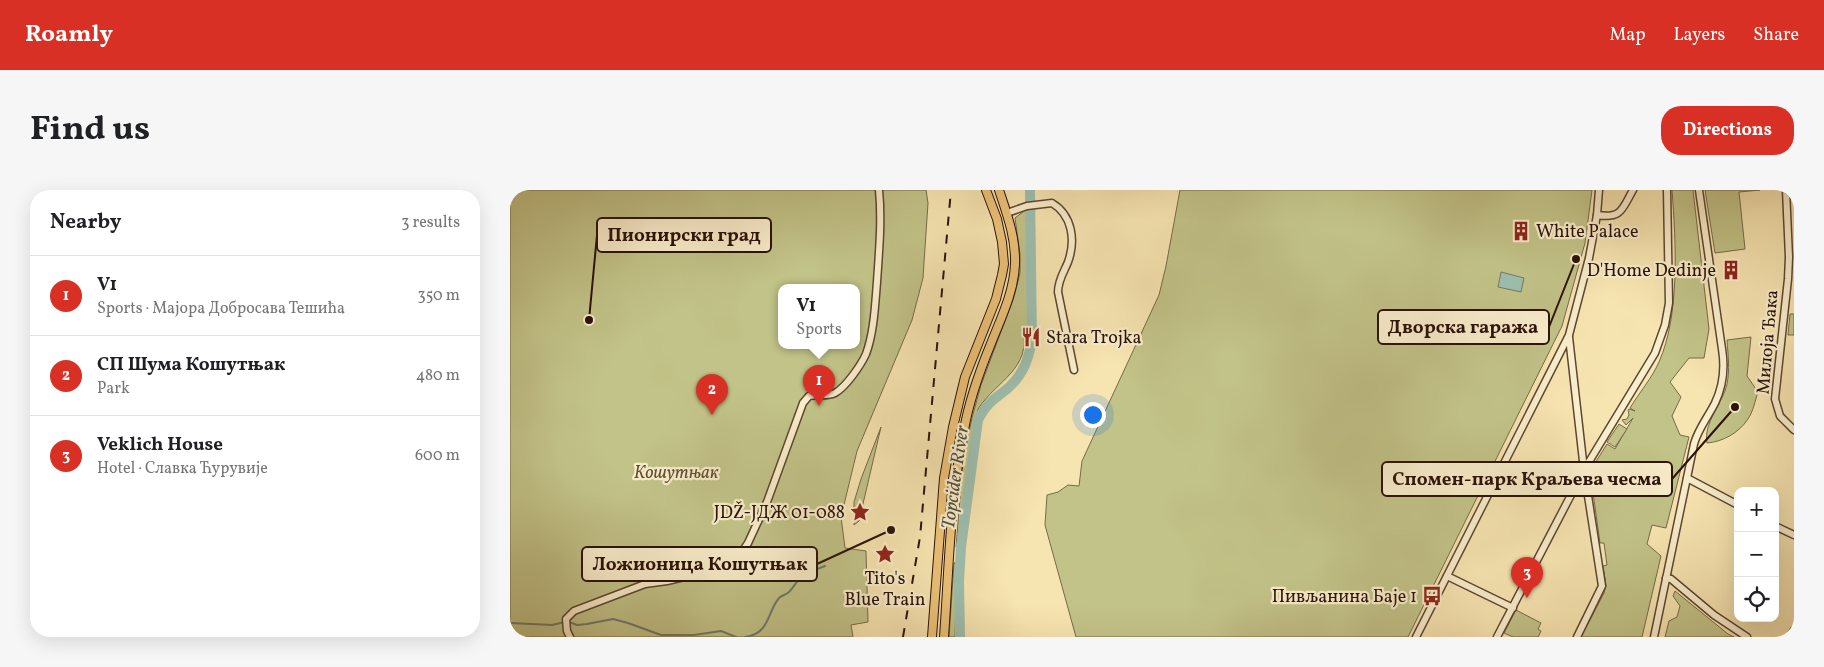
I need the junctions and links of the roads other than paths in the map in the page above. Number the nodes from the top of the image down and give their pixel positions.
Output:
1 (879, 190) edge
2 (986, 190) edge
3 (999, 190) edge
4 (1599, 190) edge
5 (1633, 190) edge
6 (1667, 190) edge
7 (1699, 190) edge
8 (1786, 190) edge
9 (1007, 213) junction
10 (1597, 215) junction
11 (1569, 335) junction
12 (1074, 370) dead end
13 (1794, 430) edge
14 (1584, 470) junction
15 (1687, 478) junction
16 (1734, 503) edge
17 (1779, 528) edge
18 (1794, 535) edge
19 (1447, 576) junction
20 (1666, 578) junction
21 (1513, 608) junction
22 (1794, 630) edge
23 (570, 637) edge
24 (932, 637) edge
25 (944, 637) edge
26 (1416, 637) edge
27 (1497, 637) edge
28 (1577, 637) edge
29 (1654, 637) edge
30 (1747, 637) edge
31 (1790, 637) edge

1 - 23 street
2 - 24 main road
3 - 9 main road
4 - 10 street
5 - 10 street
6 - 14 street
7 - 15 street
8 - 13 street, Милоја Ђака
9 - 12 street
9 - 25 main road
10 - 11 street
11 - 14 street
11 - 19 street
14 - 21 street
14 - 28 street
15 - 16 street
15 - 20 street
17 - 18 street
19 - 21 street
19 - 26 street
20 - 29 street
20 - 30 street
21 - 27 street
22 - 31 street

